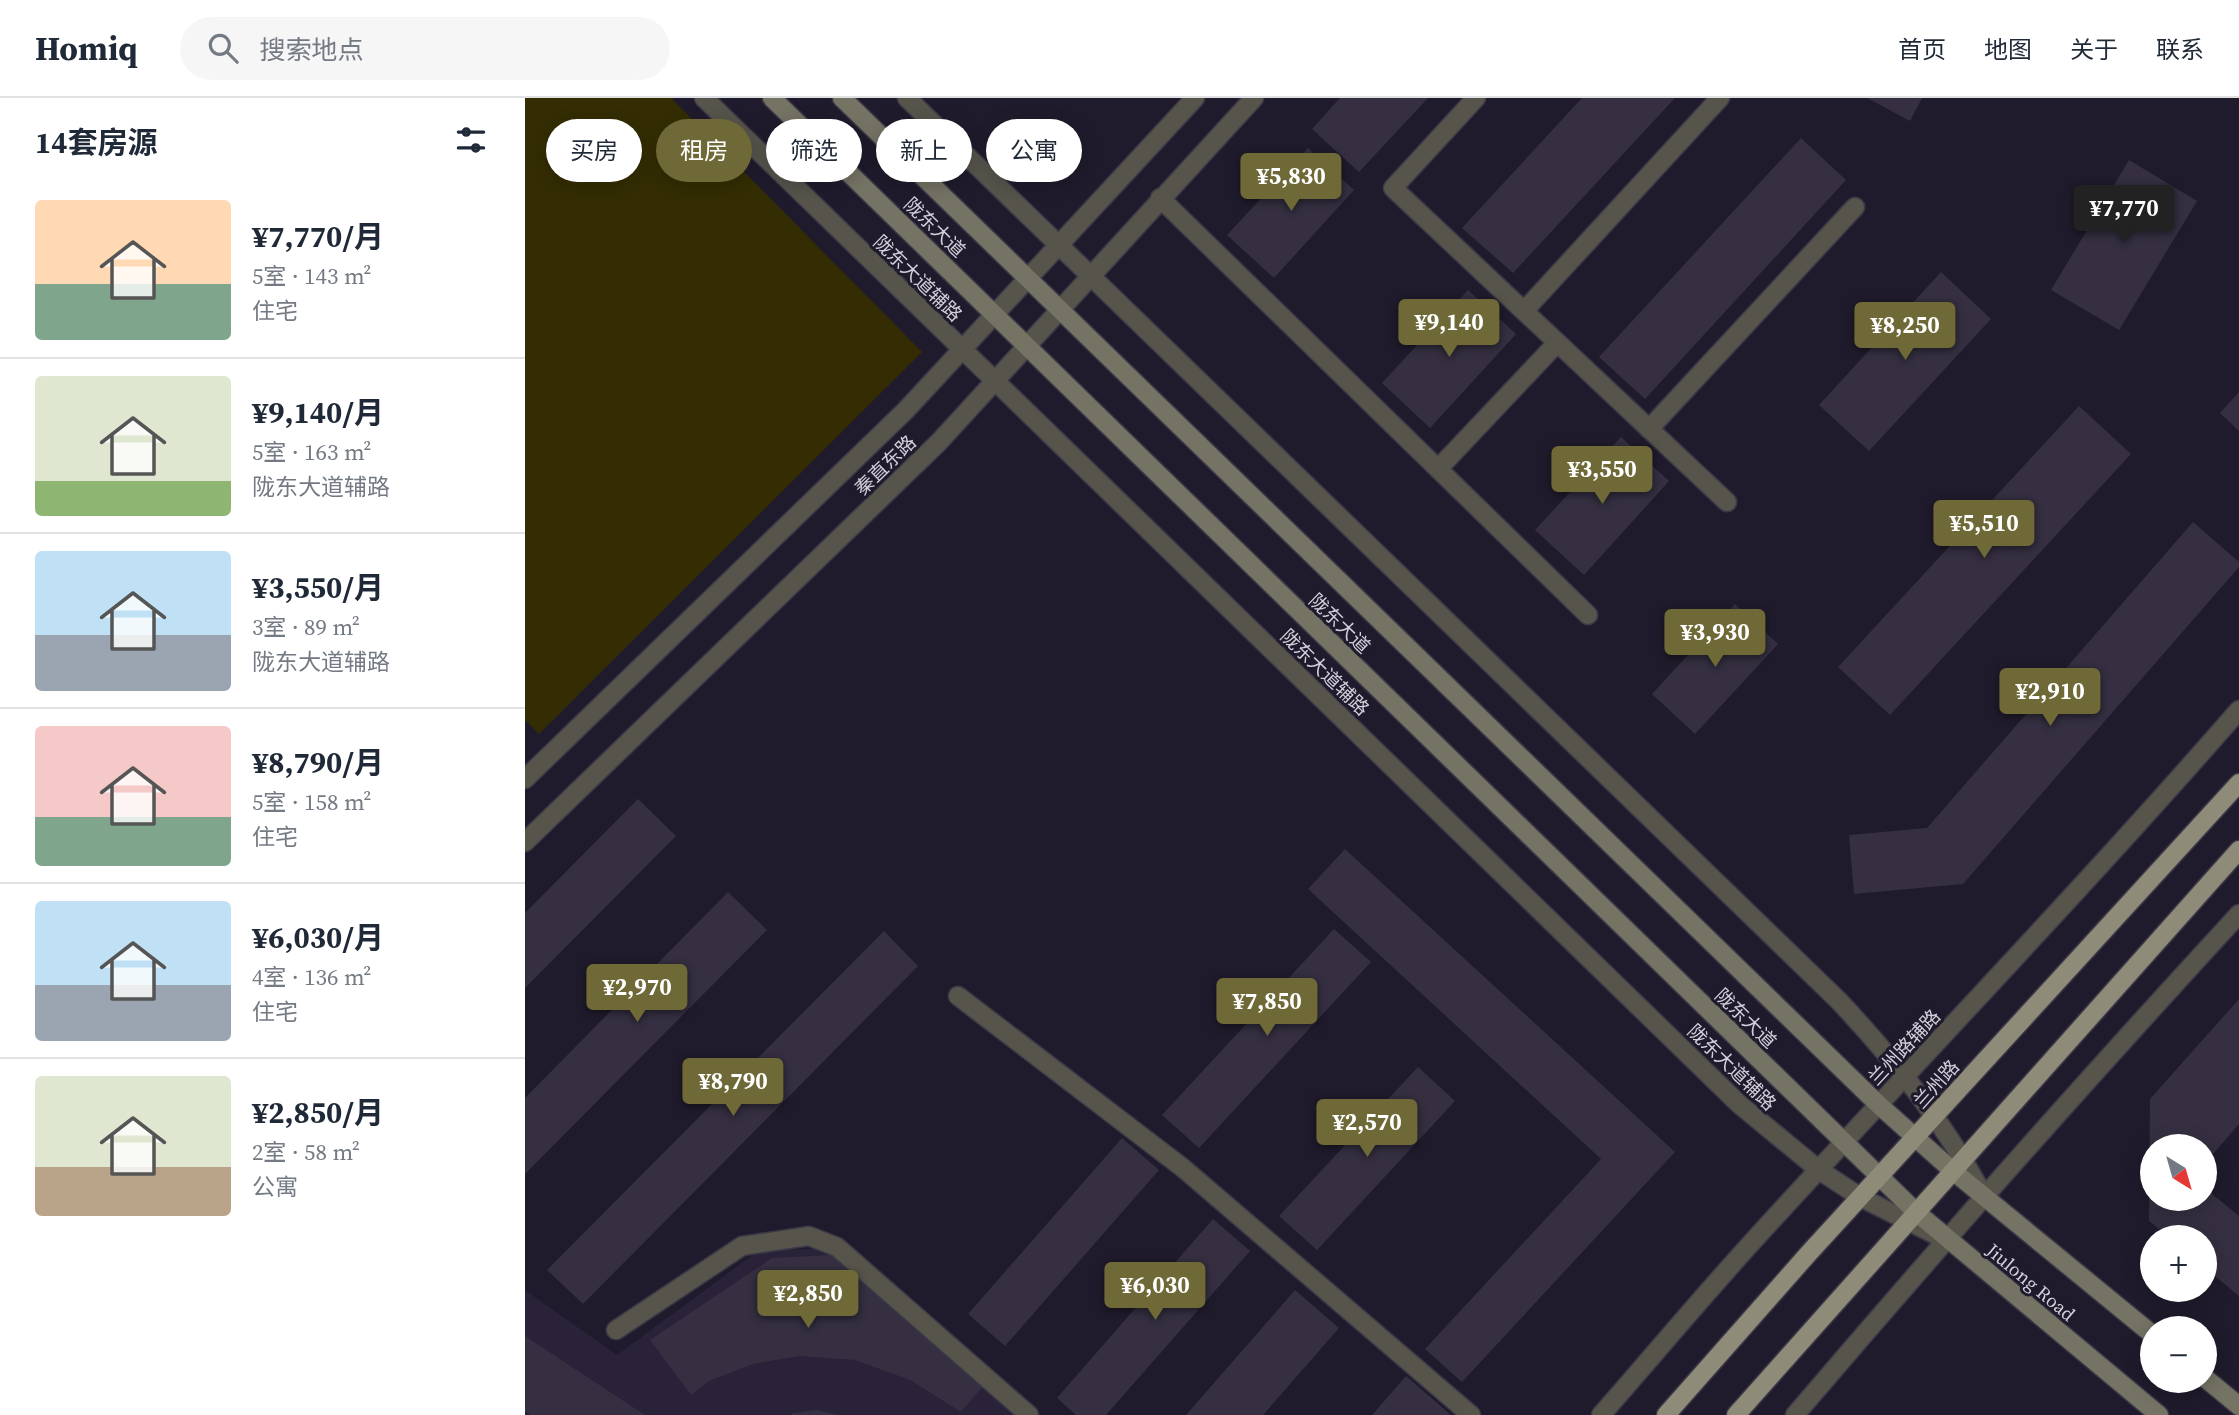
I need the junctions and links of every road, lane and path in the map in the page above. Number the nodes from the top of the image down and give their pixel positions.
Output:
1 (704, 98) edge
2 (772, 98) edge
3 (842, 98) edge
4 (907, 98) edge
5 (1195, 98) edge
6 (1254, 98) edge
7 (1476, 98) edge
8 (1720, 98) edge
9 (1160, 198) junction
10 (1855, 208) dead end
11 (1058, 245) junction
12 (1090, 275) junction
13 (1027, 279) junction
14 (1059, 309) junction
15 (1524, 311) junction
16 (994, 314) junction
17 (1557, 343) junction
18 (1026, 346) junction
19 (962, 349) junction
20 (994, 381) junction
21 (1649, 429) junction
22 (1438, 469) junction
23 (1727, 502) dead end
24 (1588, 615) dead end
25 (2239, 710) edge
26 (525, 779) edge
27 (2239, 783) edge
28 (525, 842) edge
29 (2239, 850) edge
30 (2239, 914) edge
31 (958, 996) dead end
32 (1906, 1076) junction
33 (1879, 1105) junction
34 (1935, 1116) junction
35 (1915, 1138) junction
36 (1844, 1142) junction
37 (1958, 1165) junction
38 (1818, 1170) junction
39 (1879, 1177) junction
40 (1984, 1196) junction
41 (1860, 1198) junction
42 (1912, 1217) junction
43 (1946, 1239) junction
44 (2140, 1324) edge
45 (616, 1330) dead end
46 (2217, 1388) edge
47 (2239, 1406) edge
48 (1029, 1415) edge
49 (1471, 1415) edge
50 (1601, 1415) edge
51 (1666, 1415) edge
52 (1737, 1415) edge
53 (1795, 1415) edge
54 (2159, 1415) edge

1 - 19 street, 陇东大道辅路
2 - 16 main road, 陇东大道
3 - 13 main road, 陇东大道
4 - 11 street
5 - 11 street, 秦直东路
6 - 9 street, 秦直东路
7 - 15 street
8 - 15 street
9 - 12 street, 秦直东路
9 - 22 street
10 - 21 street
11 - 12 street
11 - 13 street, 秦直东路
12 - 14 street, 秦直东路
12 - 32 street
13 - 14 main road, 陇东大道
13 - 16 street, 秦直东路
14 - 18 street, 秦直东路
14 - 33 main road, 陇东大道
15 - 17 street
16 - 18 main road, 陇东大道
16 - 19 street, 秦直东路
17 - 21 street
17 - 22 street
18 - 20 street, 秦直东路
18 - 36 main road, 陇东大道
19 - 20 street, 陇东大道辅路
19 - 26 street, 秦直东路
20 - 28 street, 秦直东路
20 - 38 street, 陇东大道辅路
21 - 23 street
22 - 24 street
25 - 32 street, 兰州路辅路
27 - 34 main road, 兰州路
29 - 37 main road
30 - 40 street
31 - 49 street
32 - 33 street, 兰州路辅路
32 - 34 street
33 - 35 main road, 陇东大道
33 - 36 street, 兰州路辅路
34 - 35 main road, 兰州路
34 - 37 street
35 - 37 main road, Jiulong Road
35 - 39 main road, 兰州路
36 - 38 street, 兰州路辅路
36 - 39 main road, 陇东大道
37 - 40 main road, Jiulong Road
37 - 42 main road
38 - 41 street, 陇东大道辅路
38 - 50 street, 兰州路辅路
39 - 41 main road, 兰州路
39 - 42 main road
40 - 43 street
40 - 44 main road, Jiulong Road
41 - 42 street, 陇东大道辅路
41 - 51 main road, 兰州路
42 - 43 street, 陇东大道辅路
42 - 52 main road
43 - 53 street
43 - 54 main road, Jiulong Road
45 - 48 street
46 - 47 main road

